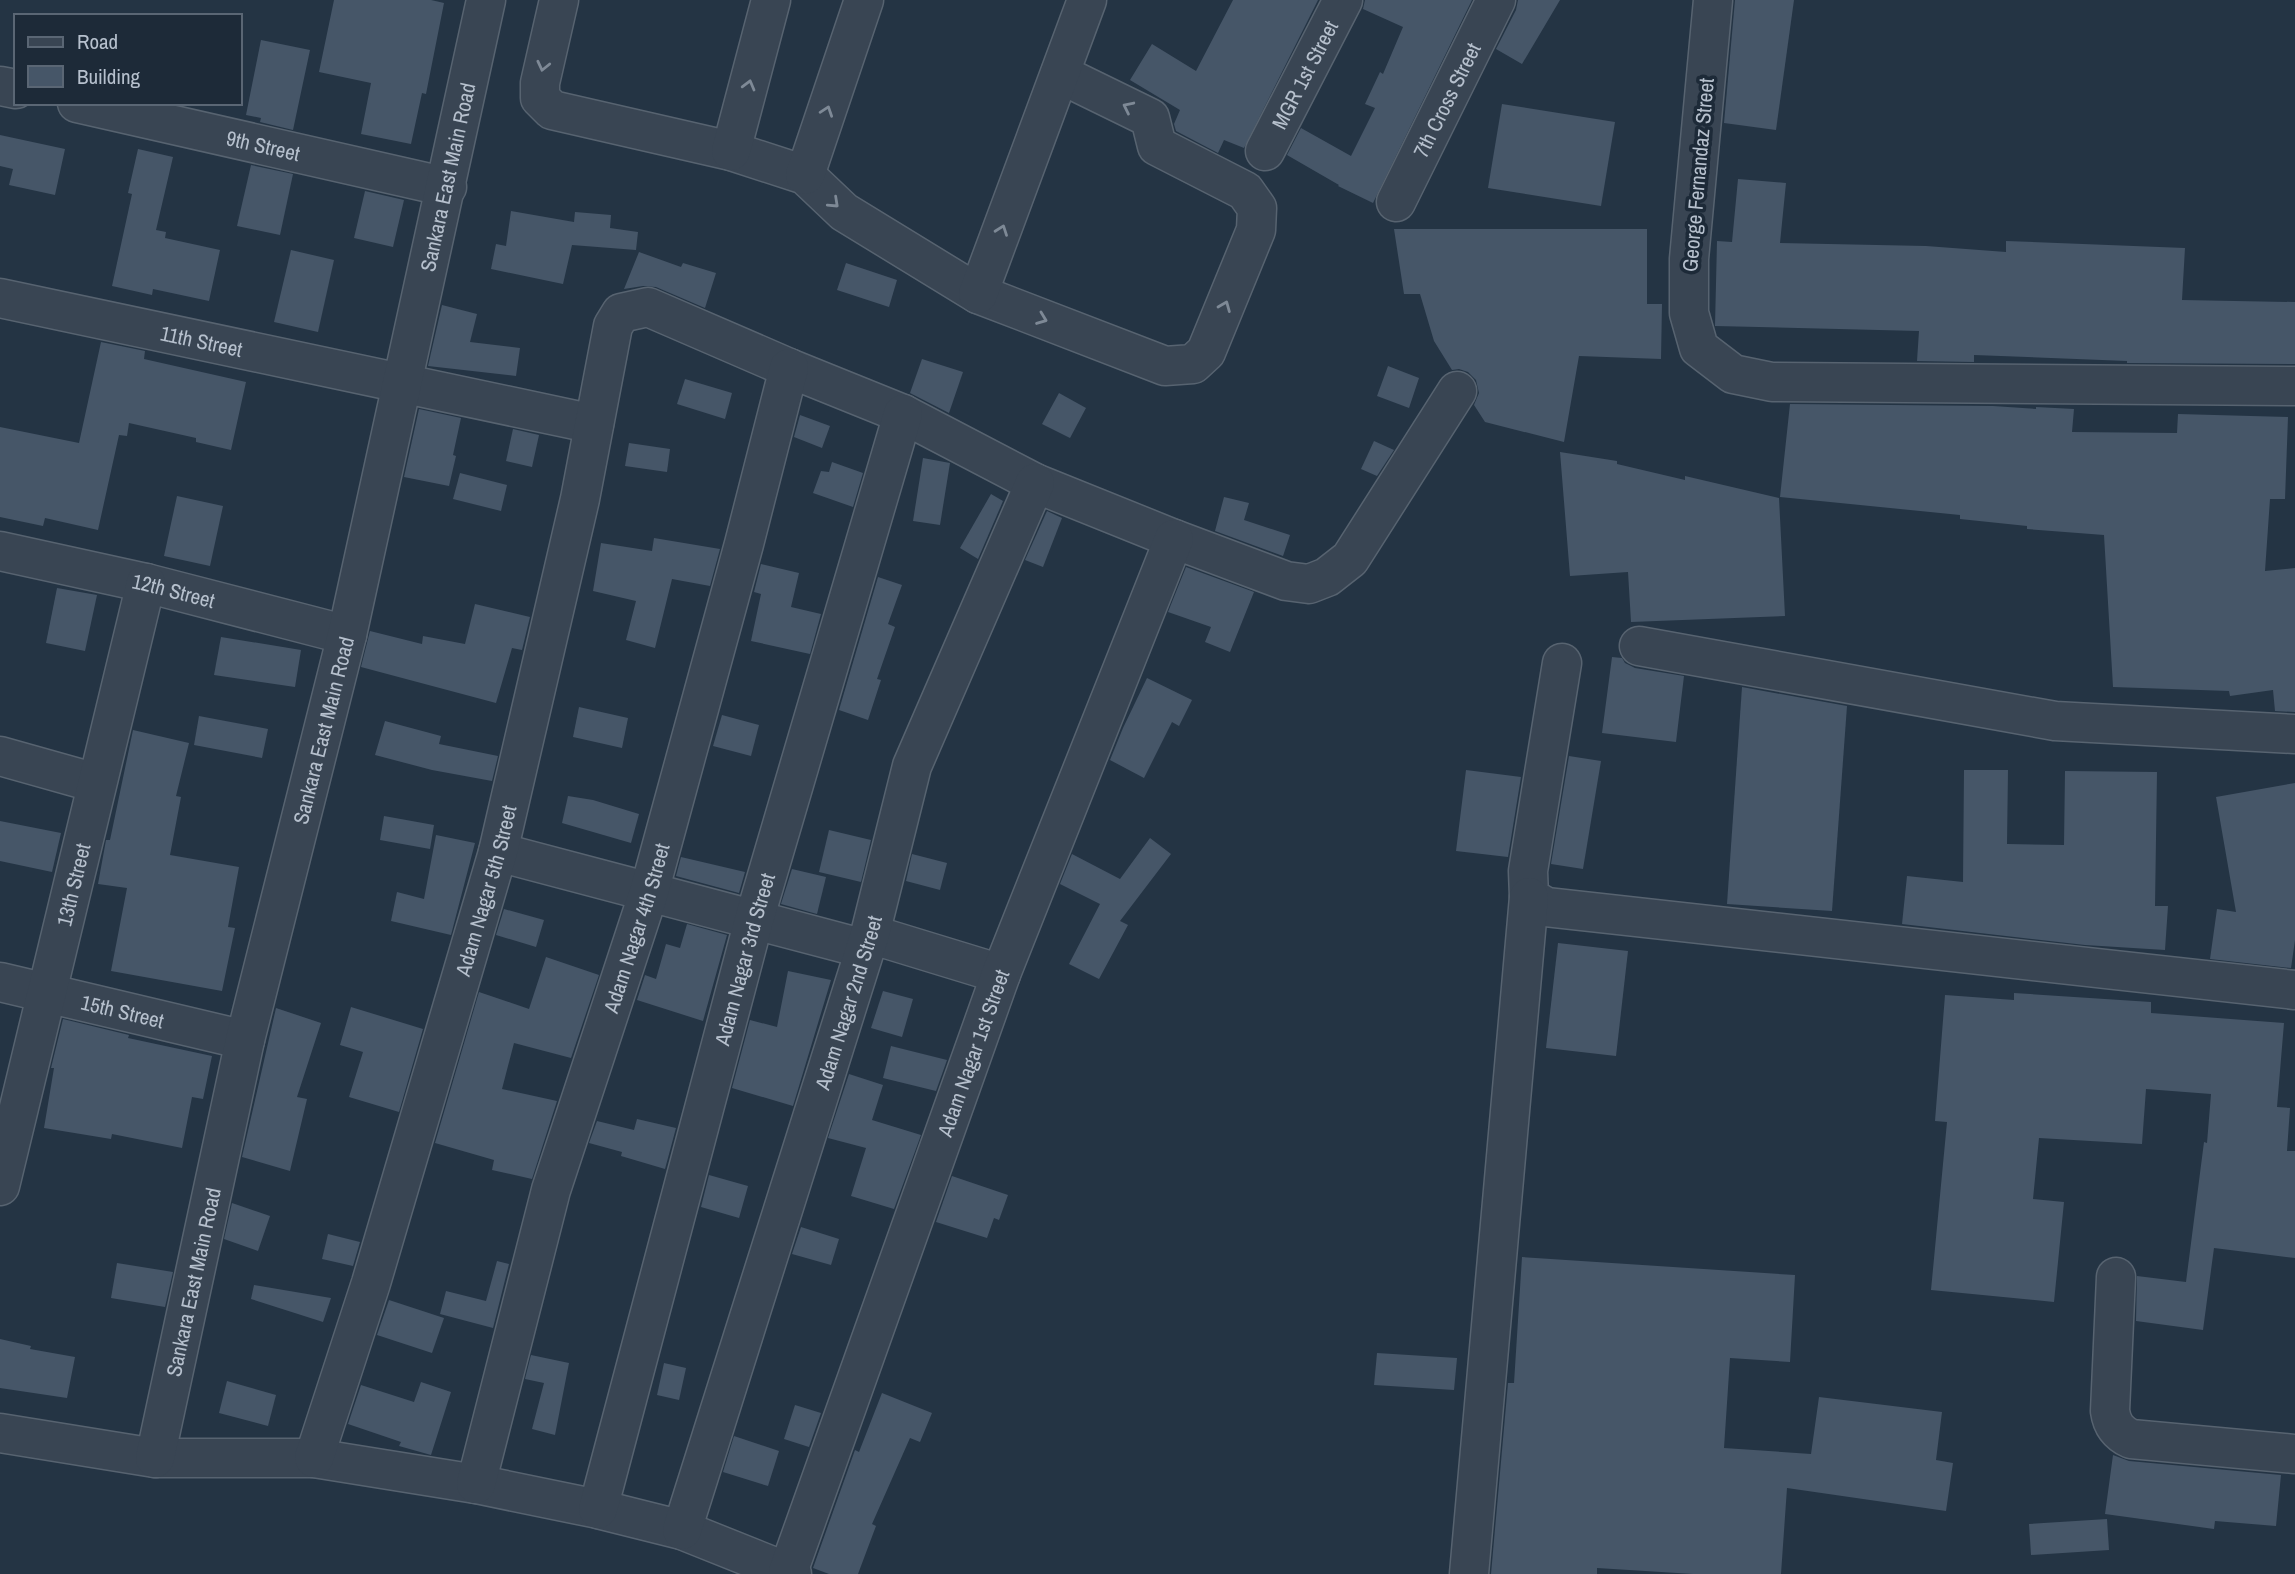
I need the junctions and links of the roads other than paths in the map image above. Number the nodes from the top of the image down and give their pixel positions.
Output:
1 (486, 0) edge
2 (559, 0) edge
3 (771, 0) edge
4 (864, 0) edge
5 (1087, 0) edge
6 (1343, 0) edge
7 (1496, 0) edge
8 (1713, 0) edge
9 (1060, 74) junction
10 (86, 105) edge
11 (731, 151) junction
12 (1265, 151) dead end
13 (805, 175) junction
14 (447, 187) junction
15 (1396, 202) dead end
16 (978, 294) junction
17 (0, 298) edge
18 (789, 368) junction
19 (403, 384) junction
20 (2295, 386) edge
21 (1457, 391) dead end
22 (903, 414) junction
23 (594, 424) junction
24 (1035, 483) junction
25 (1174, 539) junction
26 (0, 551) edge
27 (146, 583) junction
28 (347, 635) junction
29 (1639, 646) dead end
30 (1562, 663) dead end
31 (2295, 734) edge
32 (0, 756) edge
33 (96, 783) junction
34 (498, 852) junction
35 (649, 892) junction
36 (1529, 897) junction
37 (754, 920) junction
38 (867, 942) junction
39 (1001, 974) junction
40 (0, 982) edge
41 (2295, 990) edge
42 (47, 993) junction
43 (245, 1040) junction
44 (0, 1186) edge
45 (2116, 1277) dead end
46 (0, 1433) edge
47 (2295, 1454) edge
48 (155, 1458) junction
49 (314, 1458) junction
50 (476, 1484) junction
51 (598, 1509) junction
52 (681, 1530) junction
53 (790, 1573) edge
54 (1469, 1574) edge

1 - 14 street, Sankara East Main Road
2 -> 11 street
11 -> 3 street
13 -> 4 street
5 - 9 street
6 - 12 street, MGR 1st Street
7 - 15 street, 7th Cross Street
8 - 20 street, George Fernandaz Street
16 -> 9 street
16 -> 9 street
10 - 14 street, 9th Street
11 - 13 street
13 -> 16 street
14 - 19 street, Sankara East Main Road
17 - 19 street, 11th Street
18 - 22 street
18 - 23 street, Adam Nagar 5th Street
18 - 35 street, Adam Nagar 4th Street
19 - 23 street, 11th Street
19 - 28 street, Sankara East Main Road
21 - 25 street
22 - 24 street
22 - 37 street, Adam Nagar 3rd Street
23 - 34 street, Adam Nagar 5th Street
24 - 25 street
24 - 38 street, Adam Nagar 2nd Street
25 - 39 street, Adam Nagar 1st Street
26 - 27 street, 12th Street
27 - 28 street, 12th Street
27 - 33 street, 13th Street
28 - 43 street, Sankara East Main Road
29 - 31 street
30 - 36 street
32 - 33 street
33 - 42 street, 13th Street
34 - 35 street
34 - 49 street, Adam Nagar 5th Street
35 - 37 street
35 - 50 street, Adam Nagar 4th Street
36 - 41 street
36 - 54 street
37 - 38 street
37 - 51 street, Adam Nagar 3rd Street
38 - 39 street
38 - 52 street, Adam Nagar 2nd Street
39 - 53 street, Adam Nagar 1st Street
40 - 42 street, 15th Street
42 - 43 street, 15th Street
42 - 44 street, 13th Street
43 - 48 street, Sankara East Main Road
45 - 47 street
46 - 48 street
48 - 49 street
49 - 50 street
50 - 51 street
51 - 52 street
52 - 53 street

